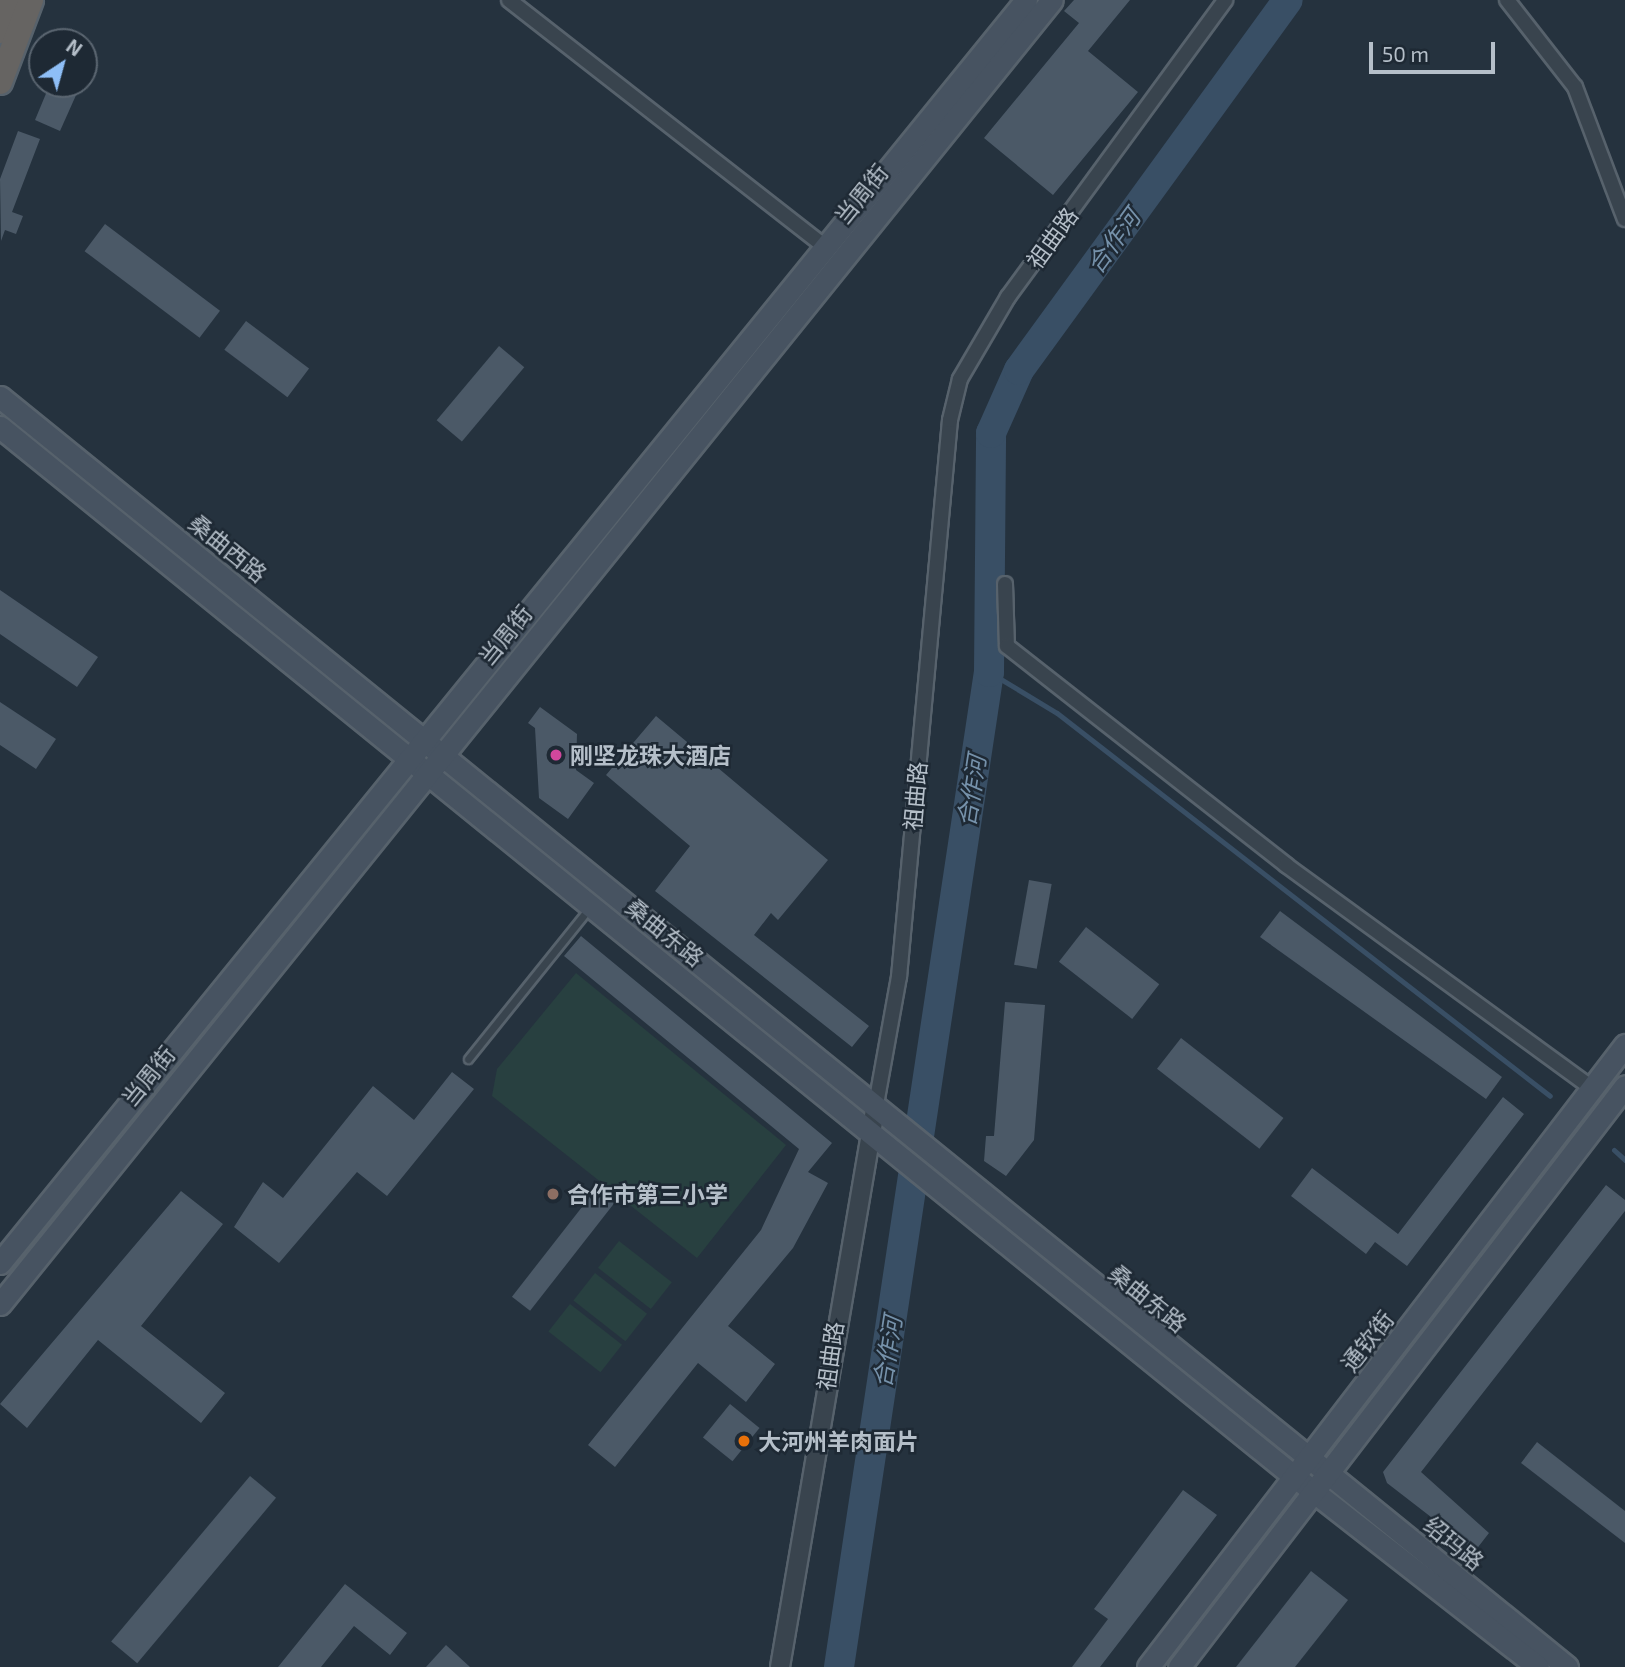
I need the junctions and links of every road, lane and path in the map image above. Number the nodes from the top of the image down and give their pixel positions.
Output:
1 (11, 0) edge
2 (31, 0) edge
3 (509, 0) edge
4 (1026, 0) edge
5 (1052, 0) edge
6 (1225, 0) edge
7 (1507, 0) edge
8 (0, 31) edge
9 (0, 82) edge
10 (1625, 219) edge
11 (824, 246) junction
12 (0, 397) edge
13 (0, 427) edge
14 (1005, 584) dead end
15 (423, 740) junction
16 (408, 757) junction
17 (434, 765) junction
18 (591, 905) junction
19 (1625, 1045) edge
20 (468, 1059) dead end
21 (1625, 1086) edge
22 (1593, 1089) junction
23 (872, 1120) junction
24 (0, 1263) edge
25 (0, 1304) edge
26 (1301, 1469) junction
27 (1320, 1484) junction
28 (780, 1667) edge
29 (1148, 1667) edge
30 (1179, 1667) edge
31 (1538, 1667) edge
32 (1567, 1667) edge

1 - 8 highway
2 - 9 highway
3 - 11 street
4 - 11 main road, 当周街
5 - 17 main road, 当周街
6 - 23 street, 祖曲路
7 - 10 street
11 - 15 main road, 当周街
12 - 15 main road, 桑曲西路
13 - 16 main road
14 - 22 street
15 - 16 main road, 当周街
15 - 17 main road, 桑曲东路
16 - 17 main road, 桑曲东路
16 - 24 main road, 当周街
17 - 18 main road, 桑曲东路
17 - 23 main road, 桑曲东路
17 - 25 main road, 当周街
18 - 20 lane
18 - 23 main road, 桑曲东路
19 - 22 main road, 通钦街
21 - 27 main road
22 - 26 main road, 通钦街
23 - 26 main road, 桑曲东路
23 - 26 main road, 桑曲东路
23 - 28 street, 祖曲路
26 - 27 main road, 绍玛路
26 - 29 main road, 通钦街
27 - 30 main road
27 - 31 main road, 绍玛路
27 - 32 main road, 绍玛路

